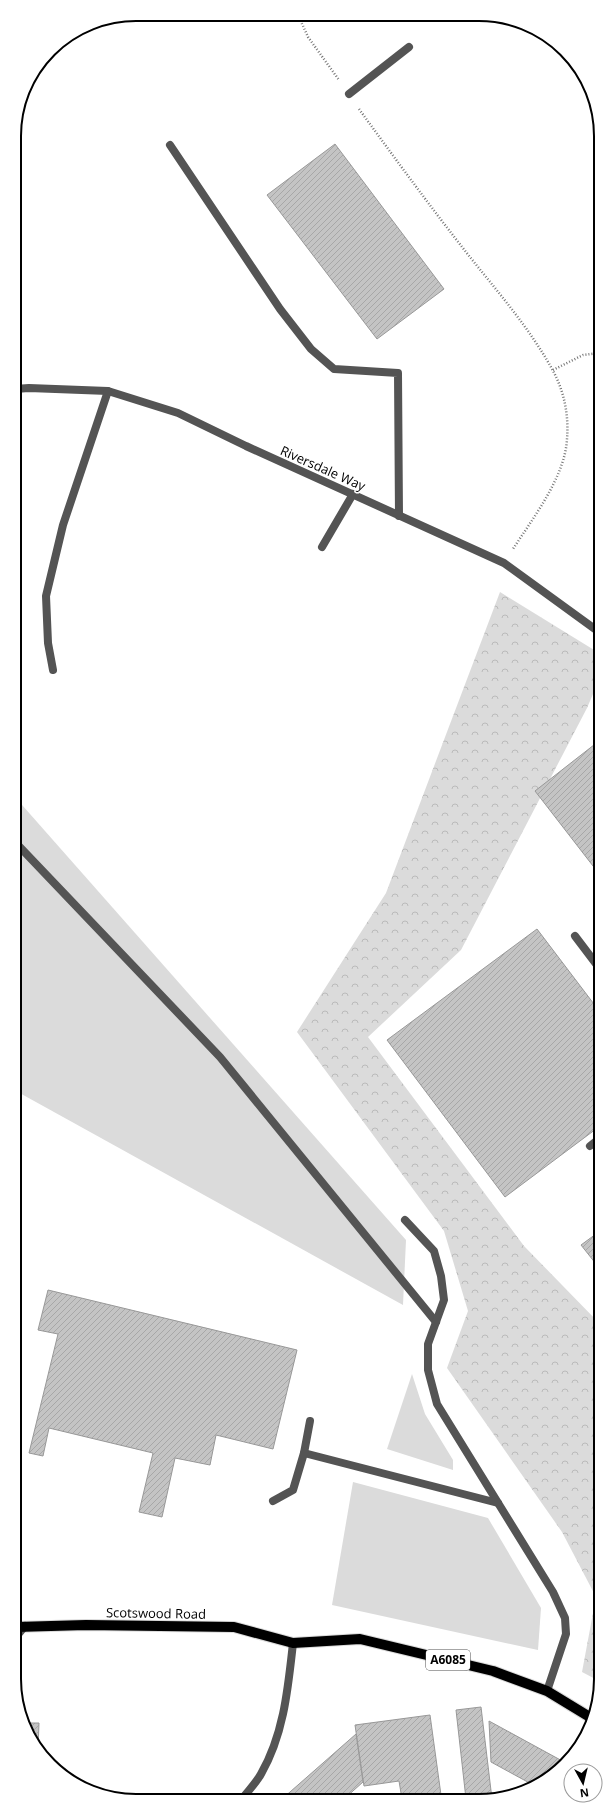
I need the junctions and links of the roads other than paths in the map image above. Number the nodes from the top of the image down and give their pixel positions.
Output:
1 (409, 47) dead end
2 (349, 94) road end
3 (170, 145) dead end
4 (21, 389) edge
5 (108, 391) junction
6 (353, 494) junction
7 (399, 516) junction
8 (322, 548) dead end
9 (594, 628) edge
10 (53, 670) dead end
11 (21, 848) edge
12 (575, 936) dead end
13 (594, 961) edge
14 (594, 1143) edge
15 (590, 1146) dead end
16 (405, 1220) dead end
17 (436, 1322) junction
18 (310, 1421) dead end
19 (304, 1453) junction
20 (273, 1501) dead end
21 (498, 1503) junction
22 (21, 1626) edge
23 (293, 1643) junction
24 (547, 1691) junction
25 (588, 1716) edge
26 (246, 1794) edge

1 - 2 street
3 - 7 street
4 - 5 street, Riversdale Way
5 - 6 street, Riversdale Way
5 - 10 street
6 - 7 street, Riversdale Way
6 - 8 street
7 - 9 street, Riversdale Way
11 - 17 street
12 - 13 street
14 - 15 street
16 - 17 street
17 - 21 street
18 - 19 street
19 - 20 street
19 - 21 street
21 - 24 street
22 - 23 main road, Scotswood Road / A6085
23 - 24 main road, A6085
23 - 26 street
24 - 25 main road, A6085

